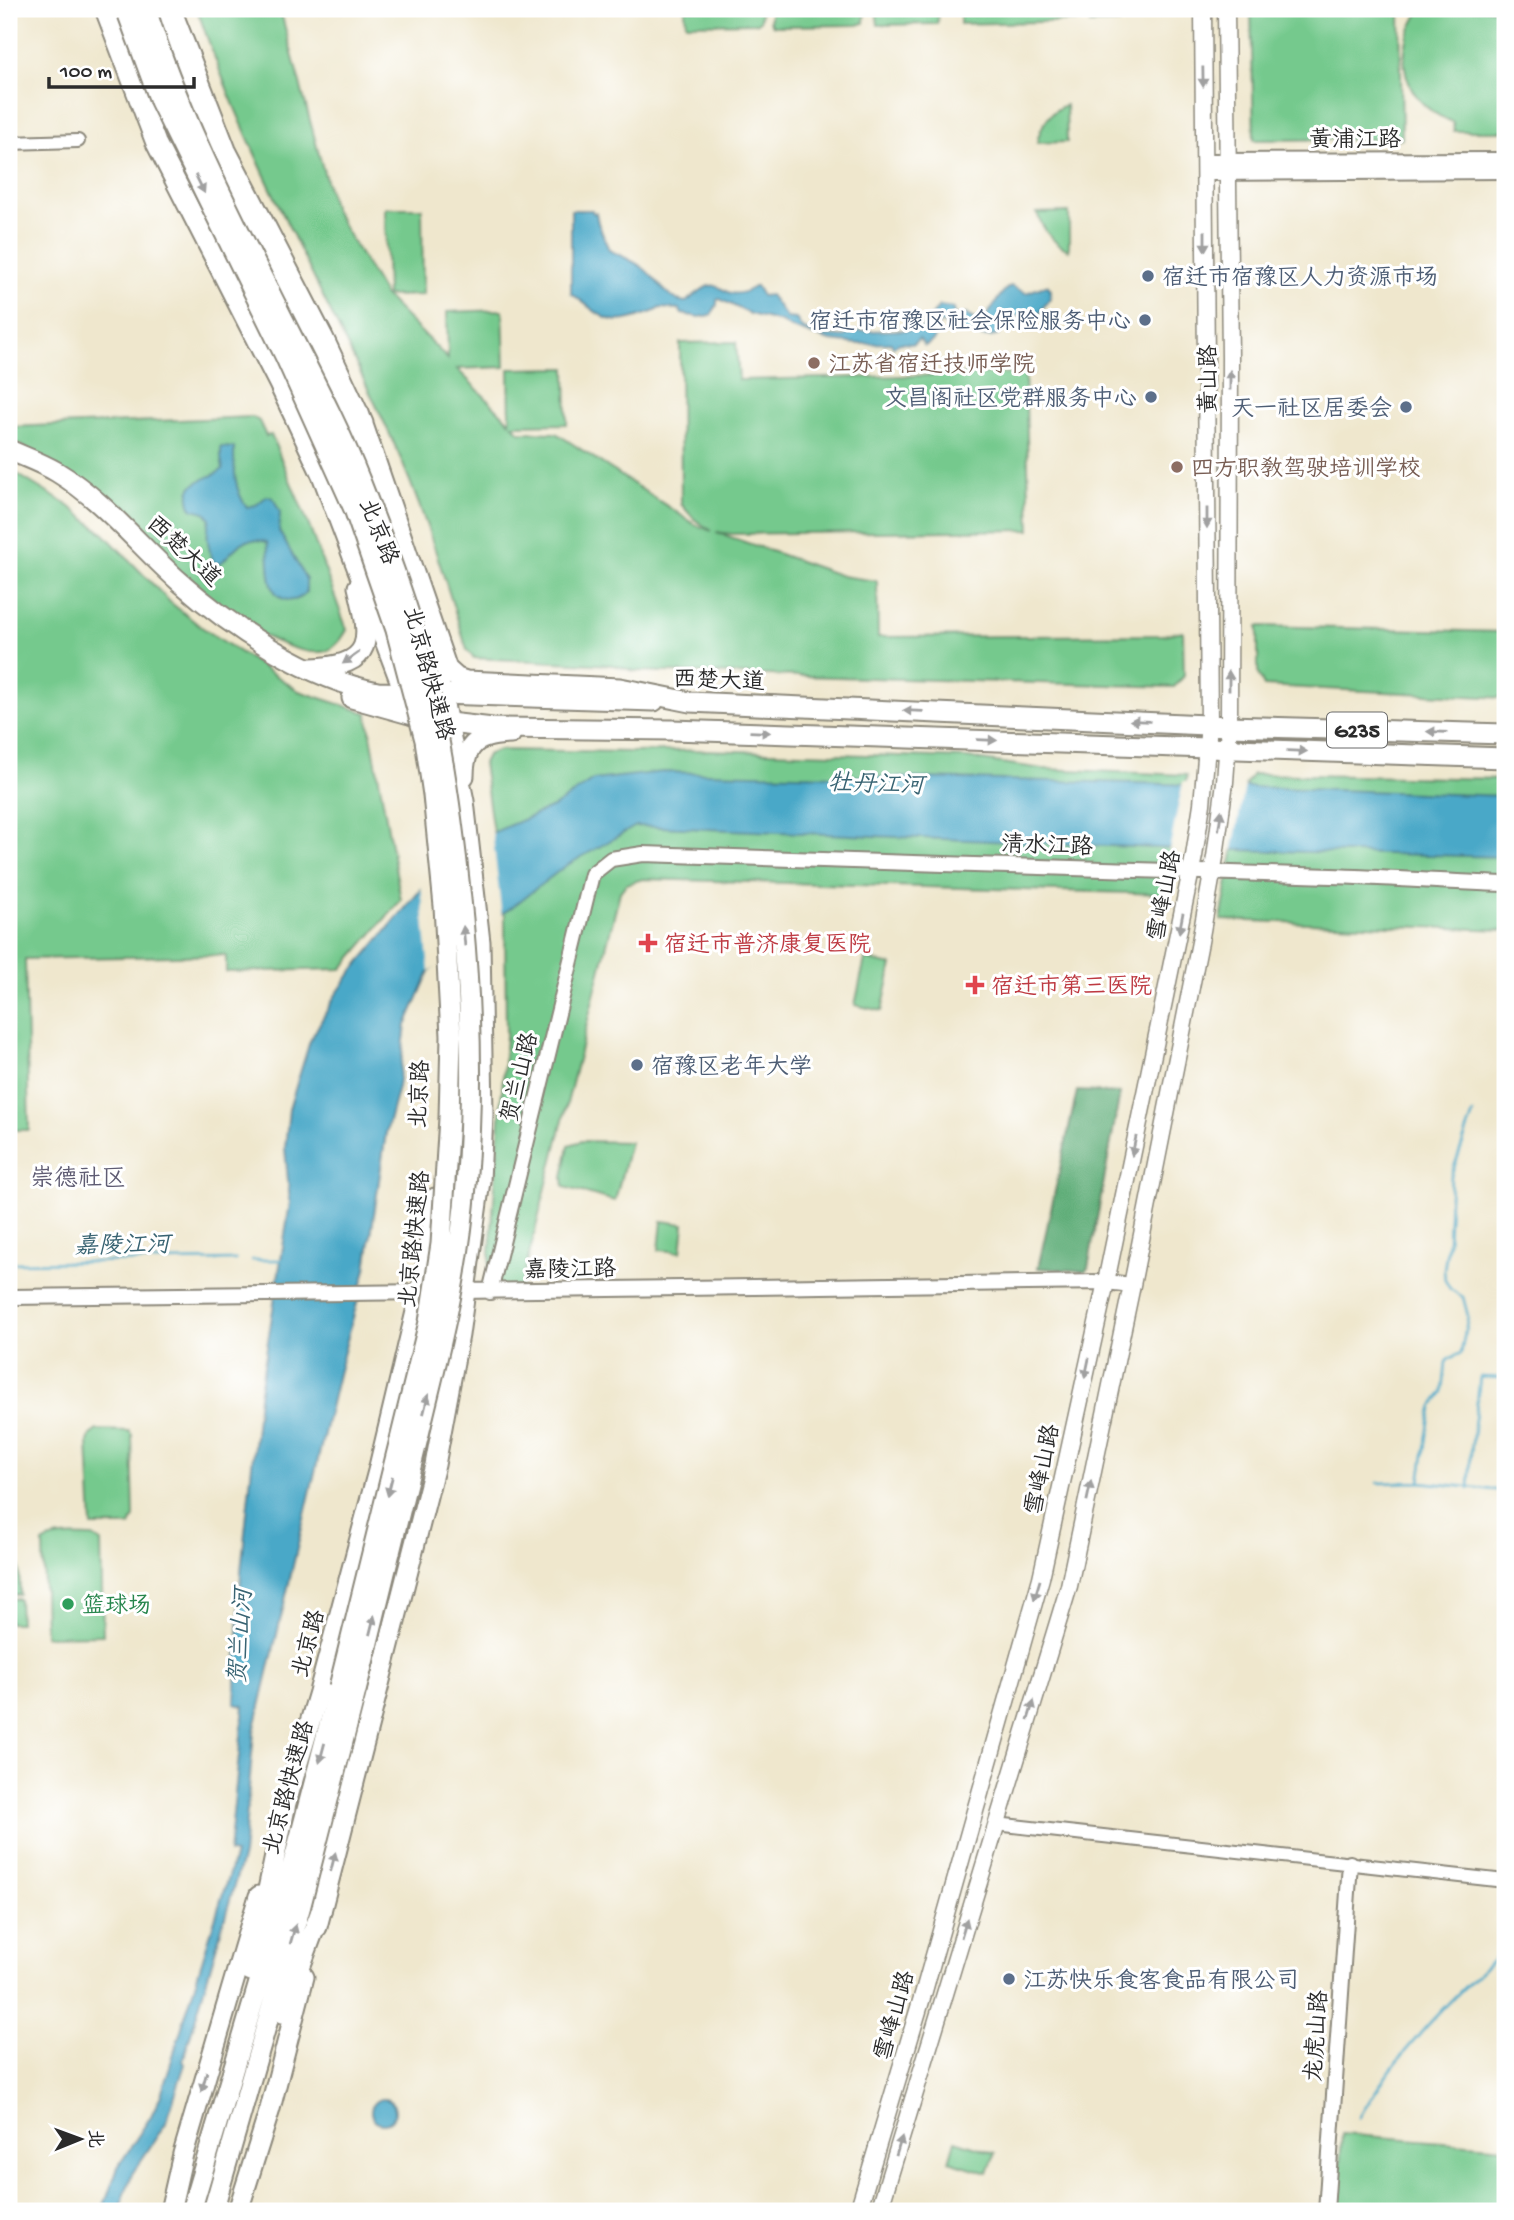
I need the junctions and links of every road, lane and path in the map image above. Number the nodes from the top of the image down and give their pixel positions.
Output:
1 (105, 9) edge
2 (116, 9) edge
3 (126, 9) edge
4 (146, 9) edge
5 (158, 9) edge
6 (171, 9) edge
7 (1203, 9) edge
8 (1226, 9) edge
9 (78, 141) dead end
10 (9, 143) edge
11 (1505, 160) edge
12 (1204, 167) junction
13 (1228, 167) junction
14 (1505, 171) edge
15 (9, 450) edge
16 (9, 460) edge
17 (380, 473) junction
18 (341, 526) junction
19 (417, 596) junction
20 (312, 668) junction
21 (406, 693) junction
22 (443, 693) junction
23 (690, 702) junction
24 (413, 715) junction
25 (449, 723) junction
26 (1209, 724) junction
27 (1229, 726) junction
28 (691, 730) junction
29 (1505, 734) edge
30 (1207, 747) junction
31 (1228, 749) junction
32 (1505, 758) edge
33 (464, 801) junction
34 (1191, 873) junction
35 (592, 874) joint
36 (1212, 875) junction
37 (1505, 884) edge
38 (1106, 1282) junction
39 (1132, 1285) junction
40 (464, 1291) junction
41 (421, 1292) junction
42 (489, 1292) junction
43 (9, 1297) edge
44 (348, 1689) junction
45 (285, 1808) junction
46 (996, 1824) junction
47 (1350, 1863) junction
48 (1505, 1881) edge
49 (321, 1911) junction
50 (170, 2211) edge
51 (190, 2211) edge
52 (213, 2211) edge
53 (221, 2211) edge
54 (238, 2211) edge
55 (858, 2211) edge
56 (879, 2211) edge
57 (1326, 2211) edge

1 - 18 main road
2 - 21 main road, 北京路
3 -> 44 main road, 北京路快速路, bridge
44 -> 4 main road, 北京路快速路, bridge
5 - 19 main road, 北京路
6 - 17 main road
7 -> 12 main road, 黄山路
8 - 13 main road, 黄山路
9 - 10 street
11 - 13 street, 黄浦江路
12 - 13 street, 黄浦江路
12 -> 26 main road, 黄山路
13 - 14 street, 黄浦江路
27 -> 13 main road, 黄山路
15 - 20 main road, 西楚大道
16 - 24 main road, 西楚大道
17 - 19 main road
17 - 23 main road
18 -> 20 main road
18 - 21 main road
19 - 22 main road, 北京路
20 - 21 main road, 西楚大道
21 - 22 main road, 西楚大道
21 - 24 main road, 北京路
22 - 23 main road, 西楚大道
22 - 25 main road, 北京路
26 -> 23 main road, 西楚大道
24 - 25 main road, 西楚大道
24 - 41 main road, 北京路, bridge
25 - 28 main road, 西楚大道
25 - 33 main road, 北京路
26 - 27 main road, 西楚大道 / G235
26 - 30 main road, 雪峰山路
29 -> 27 main road, 西楚大道 / G235
27 - 31 main road, 黄山路
28 -> 30 main road, 西楚大道
28 - 33 main road
30 - 31 main road, G235
30 - 34 main road, 雪峰山路
31 -> 32 main road, G235
36 -> 31 main road, 雪峰山路
33 - 40 main road, 北京路
34 - 35 street, 清水江路
34 - 36 street, 清水江路
34 -> 38 main road, 雪峰山路
35 - 42 street, 贺兰山路
36 - 37 street, 清水江路
36 - 39 main road, 雪峰山路
38 - 39 street, 嘉陵江路
38 - 42 street, 嘉陵江路
38 -> 55 main road, 雪峰山路
46 -> 39 main road, 雪峰山路
40 - 41 street, 嘉陵江路
40 - 42 street, 嘉陵江路
49 -> 40 main road, 北京路
41 - 43 street, 嘉陵江路
41 - 45 main road, 北京路
44 -> 51 main road, 北京路快速路
52 -> 44 main road, 北京路快速路
45 -> 50 main road, 北京路
45 - 51 main road
46 - 47 street
56 -> 46 main road, 雪峰山路
47 - 48 street
47 - 57 street, 龙虎山路
49 - 53 main road
49 - 54 main road, 北京路

